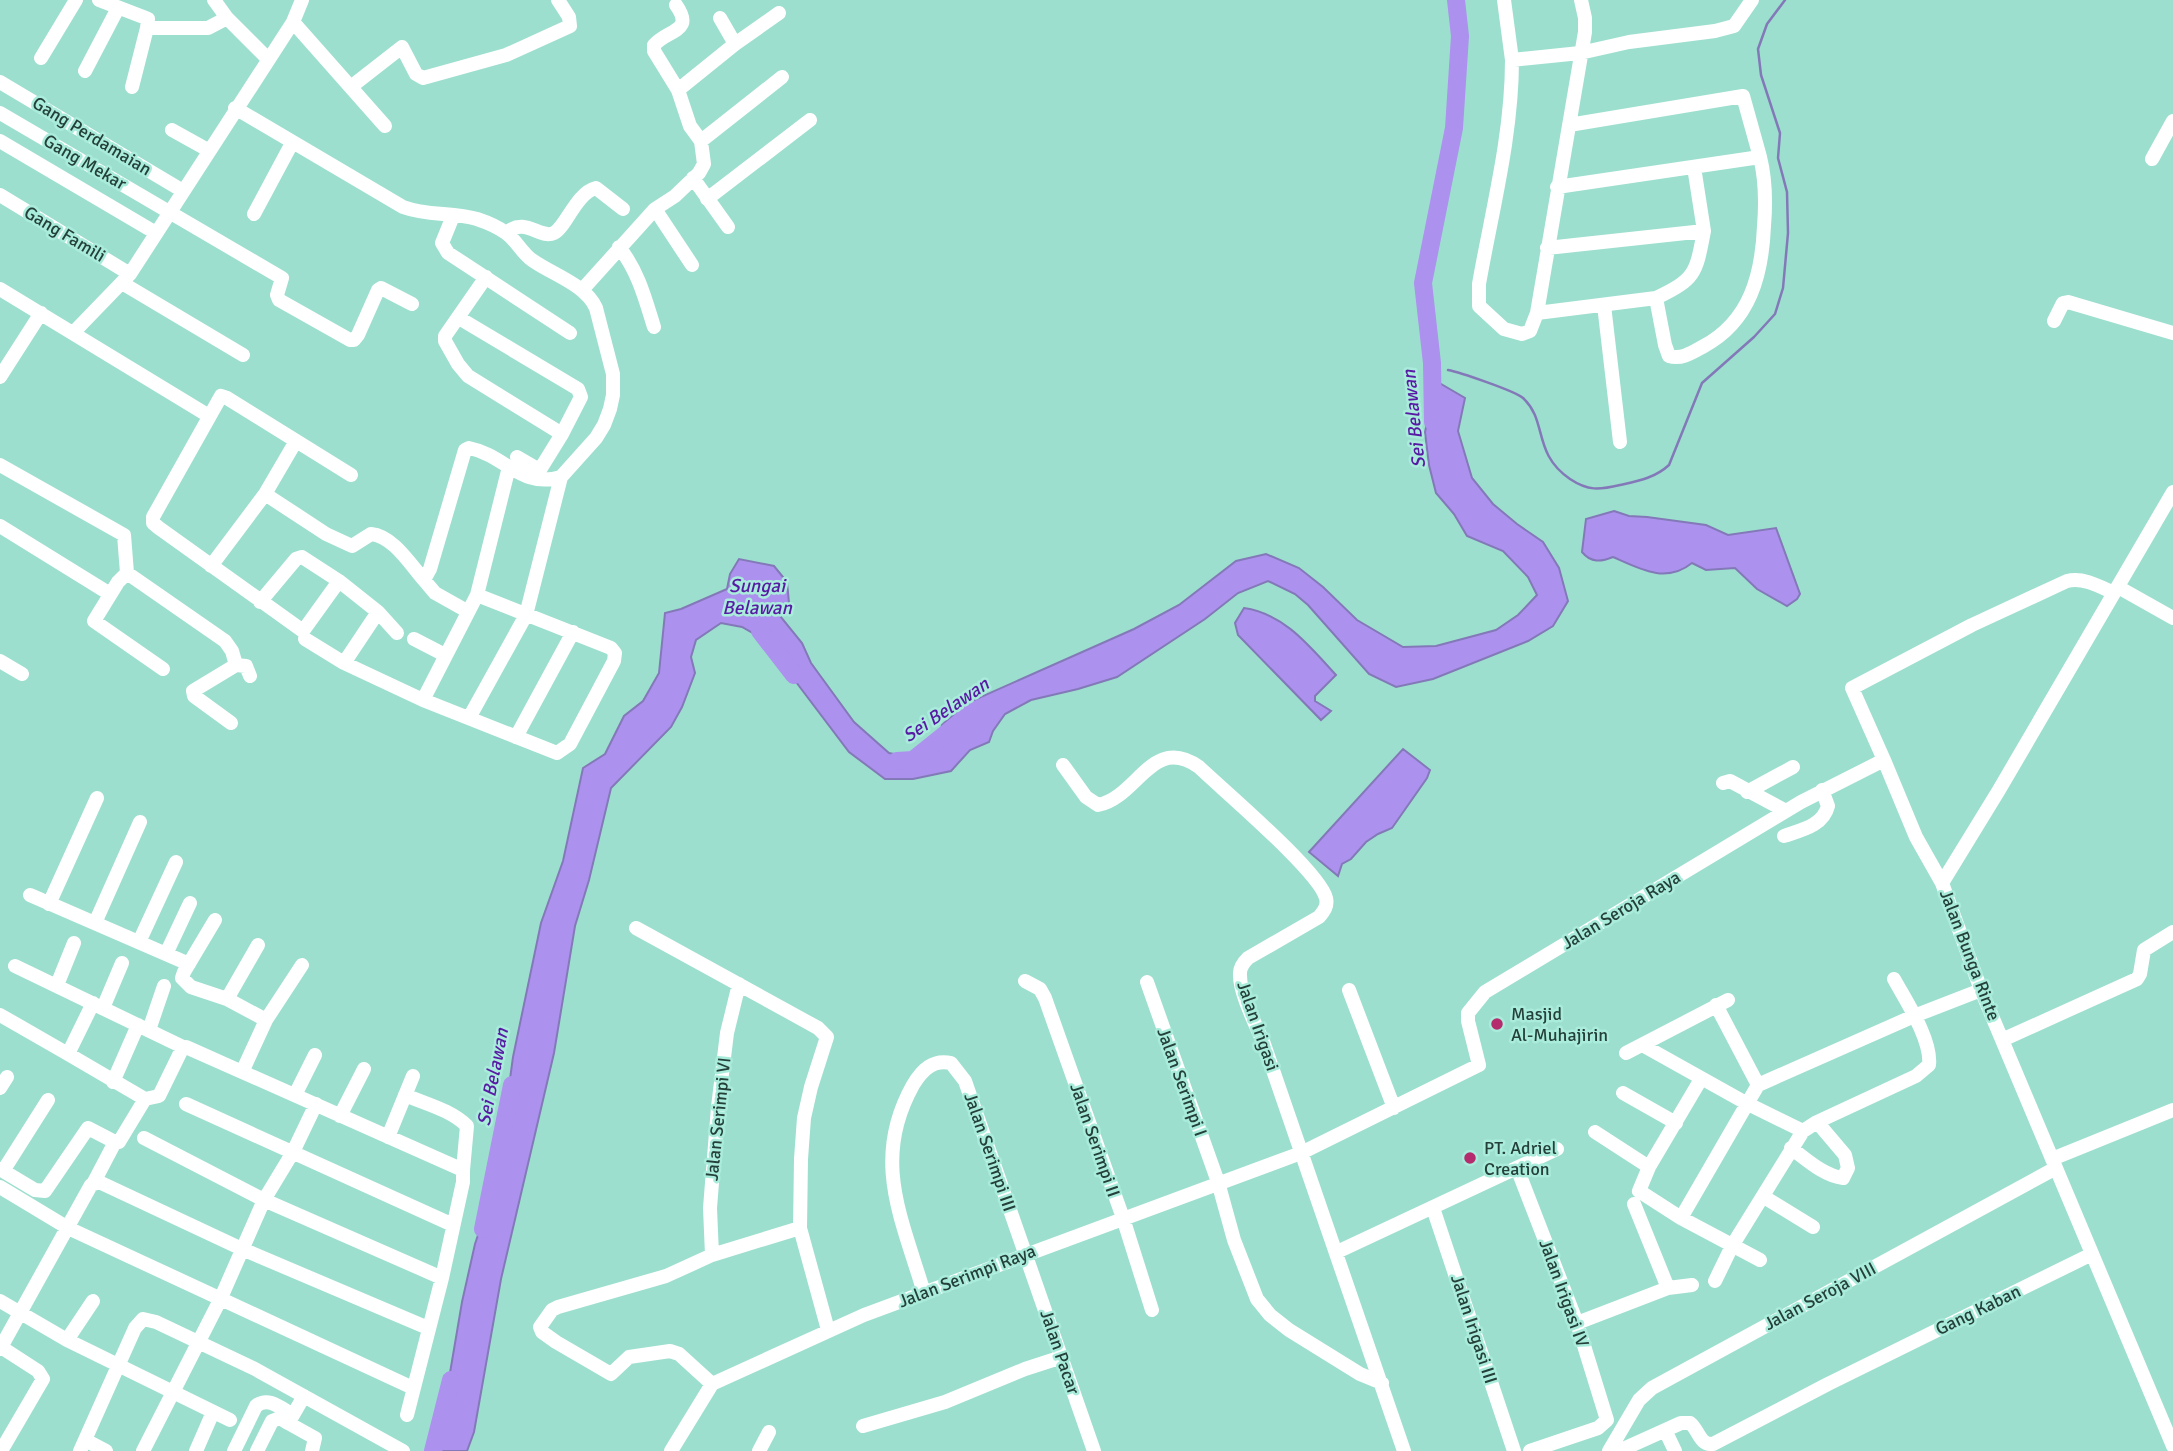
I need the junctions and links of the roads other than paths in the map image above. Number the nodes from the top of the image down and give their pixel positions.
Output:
1 (76, 0) edge
2 (99, 0) edge
3 (214, 0) edge
4 (302, 0) edge
5 (558, 0) edge
6 (1504, 0) edge
7 (1581, 0) edge
8 (1752, 0) edge
9 (676, 5) dead end
10 (118, 8) junction
11 (779, 13) dead end
12 (227, 18) junction
13 (720, 18) dead end
14 (293, 22) junction
15 (147, 28) junction
16 (735, 44) junction
17 (1580, 52) junction
18 (41, 58) dead end
19 (267, 58) junction
20 (1512, 61) junction
21 (85, 71) dead end
22 (782, 77) dead end
23 (0, 82) edge
24 (352, 86) junction
25 (132, 88) dead end
26 (678, 90) junction
27 (235, 108) junction
28 (0, 113) edge
29 (810, 120) dead end
30 (2173, 121) edge
31 (1569, 125) junction
32 (385, 126) dead end
33 (172, 130) dead end
34 (0, 141) edge
35 (701, 141) junction
36 (292, 143) junction
37 (208, 150) junction
38 (1760, 157) junction
39 (2152, 159) dead end
40 (1694, 167) junction
41 (693, 178) junction
42 (1557, 187) junction
43 (183, 191) junction
44 (0, 195) edge
45 (707, 199) junction
46 (623, 209) dead end
47 (655, 209) junction
48 (170, 212) junction
49 (254, 214) dead end
50 (453, 216) junction
51 (727, 227) dead end
52 (1704, 231) junction
53 (156, 233) junction
54 (506, 233) junction
55 (619, 247) junction
56 (1547, 248) junction
57 (692, 265) dead end
58 (486, 277) junction
59 (126, 278) junction
60 (0, 289) edge
61 (582, 290) junction
62 (1656, 298) junction
63 (412, 304) dead end
64 (1604, 305) junction
65 (41, 313) junction
66 (1537, 313) junction
67 (459, 318) junction
68 (2054, 321) dead end
69 (654, 327) dead end
70 (73, 332) junction
71 (570, 332) dead end
72 (2173, 333) edge
73 (243, 355) dead end
74 (0, 377) edge
75 (209, 416) junction
76 (562, 434) junction
77 (296, 441) junction
78 (1620, 442) dead end
79 (513, 462) junction
80 (0, 465) edge
81 (351, 475) dead end
82 (561, 477) junction
83 (2173, 492) edge
84 (265, 494) junction
85 (0, 526) edge
86 (211, 566) junction
87 (127, 573) junction
88 (424, 580) junction
89 (339, 581) junction
90 (2116, 590) junction
91 (110, 594) junction
92 (477, 595) junction
93 (260, 602) junction
94 (467, 611) junction
95 (378, 612) junction
96 (526, 615) junction
97 (2173, 618) edge
98 (573, 632) junction
99 (397, 633) dead end
100 (305, 639) dead end
101 (414, 639) dead end
102 (445, 655) junction
103 (234, 659) junction
104 (0, 661) edge
105 (344, 663) junction
106 (163, 669) dead end
107 (22, 674) dead end
108 (250, 676) dead end
109 (423, 700) junction
110 (469, 718) junction
111 (231, 723) dead end
112 (516, 737) junction
113 (1884, 760) junction
114 (1063, 765) dead end
115 (1793, 767) dead end
116 (1723, 783) dead end
117 (1822, 790) junction
118 (1748, 792) junction
119 (97, 798) dead end
120 (1786, 811) junction
121 (140, 822) dead end
122 (1784, 836) dead end
123 (176, 862) dead end
124 (1942, 883) junction
125 (30, 895) dead end
126 (190, 903) dead end
127 (49, 904) junction
128 (215, 920) dead end
129 (95, 923) junction
130 (636, 928) dead end
131 (2173, 932) edge
132 (139, 942) junction
133 (74, 943) dead end
134 (258, 945) dead end
135 (166, 954) junction
136 (122, 963) dead end
137 (189, 964) junction
138 (302, 965) dead end
139 (15, 966) dead end
140 (1894, 979) dead end
141 (1026, 981) dead end
142 (1147, 982) dead end
143 (739, 984) junction
144 (57, 985) junction
145 (164, 986) dead end
146 (1349, 990) dead end
147 (1981, 990) junction
148 (227, 999) junction
149 (98, 1006) junction
150 (0, 1015) edge
151 (1914, 1016) junction
152 (266, 1020) junction
153 (144, 1028) junction
154 (2002, 1040) junction
155 (1643, 1046) junction
156 (183, 1047) junction
157 (1626, 1053) dead end
158 (68, 1054) junction
159 (315, 1055) dead end
160 (364, 1069) dead end
161 (243, 1070) junction
162 (413, 1076) dead end
163 (1701, 1079) junction
164 (113, 1082) junction
165 (1758, 1085) junction
166 (1623, 1093) dead end
167 (295, 1095) junction
168 (405, 1095) junction
169 (145, 1099) junction
170 (48, 1100) dead end
171 (1746, 1103) junction
172 (186, 1104) dead end
173 (316, 1104) junction
174 (1394, 1108) junction
175 (2173, 1110) edge
176 (340, 1116) junction
177 (1817, 1122) junction
178 (1676, 1123) junction
179 (1803, 1131) junction
180 (1595, 1132) dead end
181 (388, 1137) junction
182 (144, 1138) dead end
183 (115, 1142) junction
184 (1791, 1148) junction
185 (1558, 1149) dead end
186 (292, 1152) junction
187 (1301, 1153) junction
188 (2054, 1163) junction
189 (1650, 1167) junction
190 (1517, 1168) junction
191 (1, 1170) edge
192 (463, 1170) junction
193 (94, 1182) junction
194 (1218, 1182) junction
195 (0, 1187) edge
196 (1764, 1197) junction
197 (264, 1200) junction
198 (1634, 1203) dead end
199 (1433, 1208) junction
200 (1123, 1218) junction
201 (1681, 1218) junction
202 (453, 1225) junction
203 (1813, 1227) dead end
204 (68, 1228) junction
205 (800, 1228) junction
206 (1732, 1246) junction
207 (242, 1249) junction
208 (1336, 1252) junction
209 (1026, 1254) junction
210 (2092, 1254) junction
211 (712, 1255) junction
212 (1760, 1260) dead end
213 (442, 1278) junction
214 (1715, 1282) dead end
215 (1692, 1285) dead end
216 (1668, 1288) junction
217 (924, 1293) junction
218 (220, 1300) junction
219 (0, 1301) edge
220 (93, 1301) dead end
221 (1152, 1310) dead end
222 (20, 1314) junction
223 (1577, 1324) junction
224 (428, 1328) junction
225 (828, 1330) junction
226 (67, 1340) junction
227 (198, 1341) junction
228 (1, 1348) edge
229 (1062, 1357) junction
230 (120, 1365) junction
231 (1382, 1383) junction
232 (712, 1384) junction
233 (413, 1388) junction
234 (171, 1392) junction
235 (304, 1396) junction
236 (213, 1412) junction
237 (407, 1415) dead end
238 (290, 1419) junction
239 (230, 1420) dead end
240 (1607, 1420) junction
241 (1625, 1425) junction
242 (863, 1426) dead end
243 (1665, 1430) junction
244 (769, 1432) dead end
245 (83, 1446) edge
246 (2173, 1446) edge
247 (1, 1451) edge
248 (106, 1451) edge
249 (143, 1451) edge
250 (196, 1451) edge
251 (234, 1451) edge
252 (257, 1451) edge
253 (312, 1451) edge
254 (403, 1451) edge
255 (671, 1451) edge
256 (759, 1451) edge
257 (1094, 1451) edge
258 (1404, 1451) edge
259 (1514, 1451) edge
260 (1530, 1451) edge
261 (1609, 1451) edge
262 (1619, 1451) edge
263 (1675, 1451) edge

1 - 18 street
2 - 10 street
3 - 12 street
4 - 14 street
5 - 24 street
6 - 20 street
7 - 17 street
8 - 17 street
9 - 26 street
10 - 15 street
10 - 21 street
11 - 16 street
12 - 15 street
12 - 19 street
13 - 16 street
14 - 19 street
14 - 24 street
15 - 25 street
16 - 26 street
17 - 20 street
17 - 31 street
19 - 27 street
20 - 66 street
22 - 35 street
23 - 43 street, Gang Perdamaian
24 - 32 street
26 - 35 street
27 - 36 street
27 - 37 street
28 - 48 street, Gang Mekar
29 - 45 street
30 - 39 street
31 - 38 street
31 - 42 street
33 - 37 street
34 - 53 street
35 - 41 street
36 - 49 street
36 - 50 street
37 - 43 street
38 - 40 street
38 - 62 street
40 - 42 street
40 - 52 street
41 - 45 street
41 - 47 street
42 - 56 street
43 - 48 street
44 - 59 street, Gang Famili
45 - 51 street
46 - 54 street
47 - 55 street
47 - 57 street
48 - 53 street
48 - 63 street, Gang Mekar
50 - 54 street
50 - 58 street
52 - 56 street
52 - 62 street
53 - 59 street
54 - 61 street
55 - 61 street
55 - 69 street
56 - 66 street
58 - 67 street
58 - 71 street
59 - 70 street
59 - 73 street, Gang Famili
60 - 65 street
61 - 82 street
62 - 64 street
64 - 66 street
64 - 78 street
65 - 70 street
65 - 74 street
67 - 76 street
67 - 76 street
68 - 72 street
70 - 75 street
75 - 77 street
75 - 86 street
76 - 79 street
77 - 81 street
77 - 84 street
79 - 82 street
79 - 88 street
79 - 92 street
80 - 87 street
82 - 96 street
83 - 90 street, Jalan Bunga Rinte
84 - 86 street
84 - 88 street
85 - 91 street
86 - 93 street
87 - 91 street
87 - 103 street
88 - 94 street
89 - 93 street
89 - 93 street
89 - 95 street
90 - 97 street
90 - 113 street
90 - 124 street, Jalan Bunga Rinte
91 - 106 street
92 - 94 street
92 - 96 street
94 - 102 street
95 - 99 street
95 - 105 street
96 - 98 street
96 - 110 street
98 - 112 street
98 - 112 street
100 - 105 street
101 - 102 street
102 - 109 street
103 - 108 street
103 - 111 street
104 - 107 street
105 - 109 street
109 - 110 street
110 - 112 street
113 - 117 street, Jalan Seroja Raya
113 - 124 street
114 - 187 street, Jalan Irigasi
115 - 118 street
116 - 118 street
117 - 120 street, Jalan Seroja Raya
117 - 122 street
118 - 120 street
119 - 127 street
120 - 174 street, Jalan Seroja Raya
121 - 129 street
123 - 132 street
124 - 147 street, Jalan Bunga Rinte
125 - 127 street
126 - 135 street
127 - 129 street
128 - 137 street
129 - 132 street
130 - 143 street
131 - 154 street
132 - 135 street
133 - 144 street
134 - 148 street
135 - 137 street
136 - 149 street
137 - 148 street
138 - 152 street
139 - 144 street
140 - 151 street
141 - 200 street, Jalan Serimpi II
142 - 194 street, Jalan Serimpi I
143 - 205 street
143 - 211 street, Jalan Serimpi VI
144 - 149 street
145 - 153 street
146 - 174 street
147 - 151 street
147 - 154 street, Jalan Bunga Rinte
148 - 152 street
149 - 153 street
149 - 158 street
150 - 158 street
151 - 165 street
151 - 177 street
152 - 161 street
153 - 156 street
153 - 164 street
154 - 188 street, Jalan Bunga Rinte
155 - 157 street
155 - 163 street
155 - 165 street
156 - 161 street
156 - 169 street
158 - 164 street
159 - 167 street
160 - 176 street
161 - 167 street
162 - 168 street
163 - 171 street
163 - 178 street
164 - 169 street
165 - 171 street
166 - 178 street
167 - 173 street
168 - 181 street
168 - 192 street
169 - 183 street
170 - 191 street
171 - 179 street
171 - 201 street
172 - 186 street
173 - 176 street
173 - 186 street
174 - 187 street, Jalan Seroja Raya
175 - 188 street, Jalan Seroja VIII
176 - 181 street
177 - 179 street
177 - 184 street
178 - 189 street
179 - 184 street
180 - 189 street
181 - 192 street
182 - 197 street
183 - 191 street
183 - 193 street
184 - 196 street
185 - 190 street
186 - 197 street
186 - 202 street
187 - 194 street, Jalan Serimpi Raya
187 - 208 street, Jalan Irigasi
188 - 210 street, Jalan Bunga Rinte
188 - 241 street, Jalan Seroja VIII
189 - 201 street
190 - 199 street
190 - 223 street, Jalan Irigasi IV
192 - 202 street
193 - 204 street
193 - 207 street
194 - 200 street, Jalan Serimpi Raya
194 - 231 street, Jalan Serimpi I
195 - 204 street
196 - 203 street
196 - 206 street
197 - 207 street
197 - 213 street
198 - 216 street
199 - 208 street
199 - 259 street, Jalan Irigasi III
200 - 209 street, Jalan Serimpi Raya
200 - 221 street, Jalan Serimpi II
201 - 206 street
202 - 213 street
204 - 218 street
204 - 222 street
205 - 211 street
205 - 225 street
206 - 212 street
206 - 214 street
207 - 218 street
207 - 224 street
208 - 231 street, Jalan Irigasi
209 - 217 street, Jalan Serimpi Raya
209 - 217 street, Jalan Serimpi III
209 - 229 street, Jalan Pacar
210 - 243 street, Gang Kaban
210 - 246 street, Jalan Bunga Rinte
211 - 232 street
213 - 224 street
215 - 216 street
216 - 223 street
217 - 225 street, Jalan Serimpi Raya
218 - 227 street
218 - 233 street
219 - 222 street
220 - 226 street
222 - 226 street
222 - 228 street
223 - 240 street, Jalan Irigasi IV
224 - 233 street
225 - 232 street, Jalan Serimpi Raya
226 - 230 street
227 - 230 street
227 - 234 street
227 - 235 street
228 - 247 street
229 - 242 street
229 - 257 street, Jalan Pacar
230 - 234 street
230 - 245 street
231 - 258 street, Jalan Irigasi
232 - 255 street
233 - 237 street
234 - 236 street
234 - 249 street
235 - 238 street
235 - 254 street
236 - 239 street
236 - 250 street
238 - 251 street
238 - 252 street
238 - 253 street
240 - 241 street
240 - 260 street
241 - 261 street, Jalan Seroja VIII
243 - 262 street
243 - 263 street
244 - 256 street
245 - 248 street

